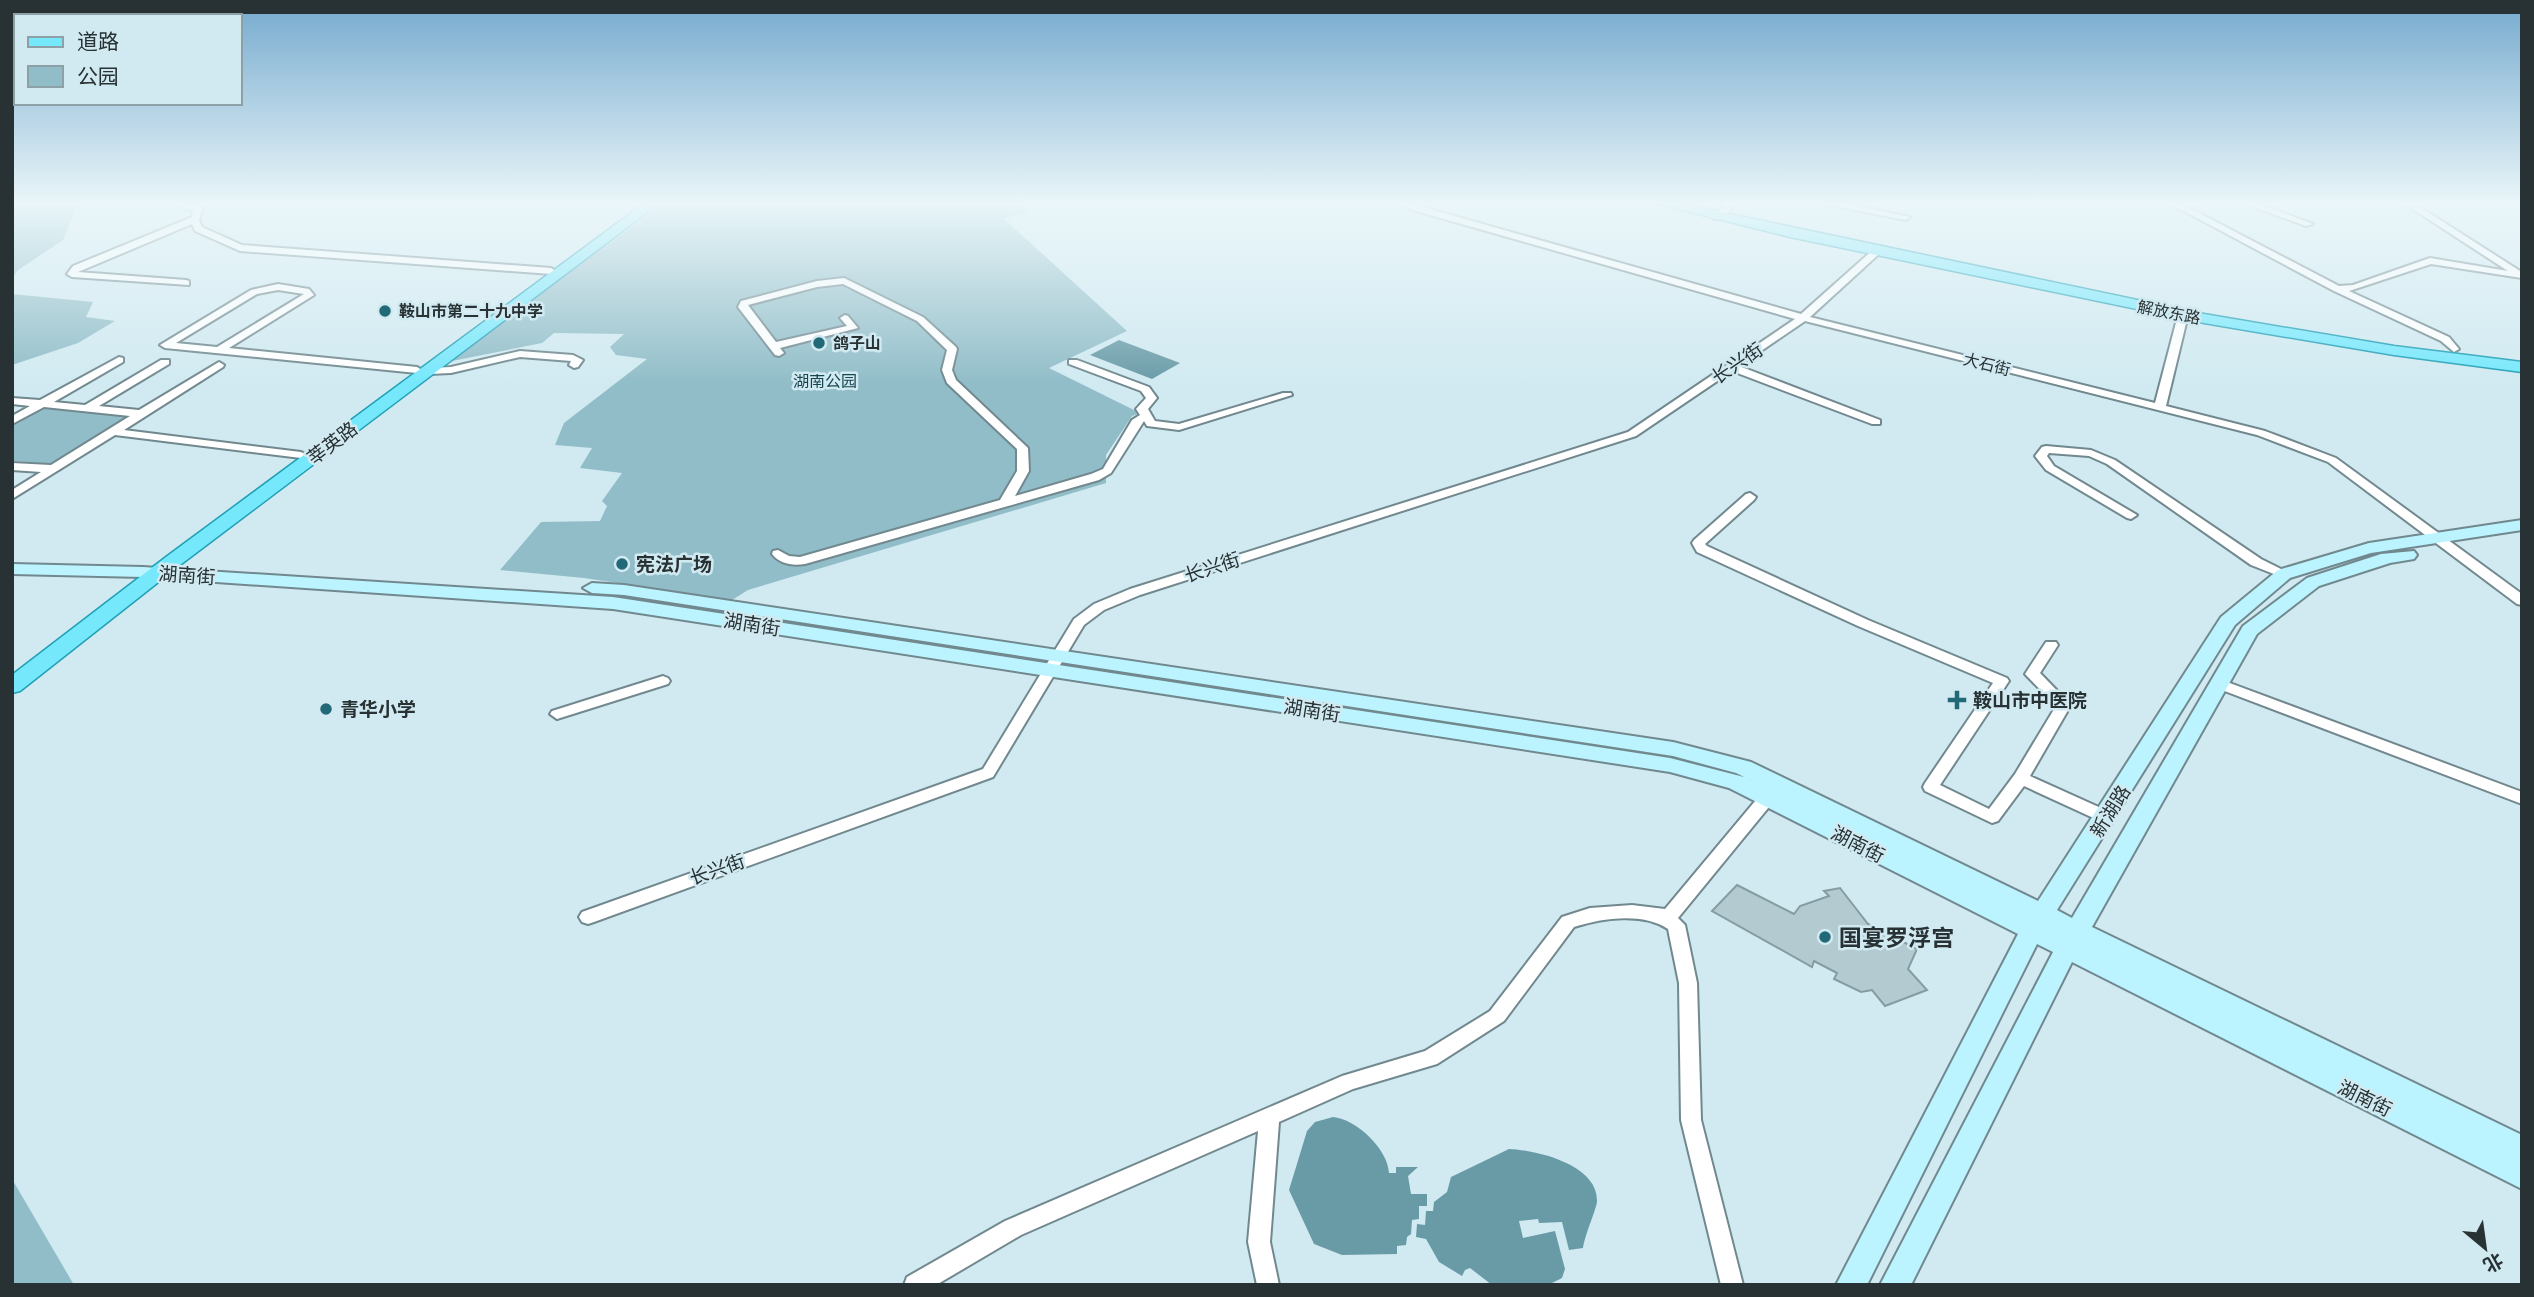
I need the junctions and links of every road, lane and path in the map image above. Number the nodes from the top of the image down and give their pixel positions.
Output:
1 (88, 263) edge
2 (436, 263) edge
3 (562, 263) edge
4 (571, 263) edge
5 (1608, 263) edge
6 (1864, 263) edge
7 (1932, 263) edge
8 (1959, 263) edge
9 (2286, 263) edge
10 (2426, 263) edge
11 (2439, 263) edge
12 (2500, 263) edge
13 (551, 271) junction
14 (2521, 276) edge
15 (186, 283) dead end
16 (2337, 289) junction
17 (2183, 315) junction
18 (845, 318) dead end
19 (1803, 318) junction
20 (2454, 349) junction
21 (219, 350) junction
22 (2522, 357) edge
23 (119, 359) dead end
24 (165, 362) dead end
25 (1073, 362) dead end
26 (219, 365) dead end
27 (574, 365) dead end
28 (1731, 367) junction
29 (2522, 367) edge
30 (423, 370) junction
31 (1287, 395) dead end
32 (12, 401) edge
33 (43, 404) junction
34 (2160, 407) junction
35 (88, 408) junction
36 (144, 414) junction
37 (1144, 417) junction
38 (12, 421) edge
39 (1876, 422) dead end
40 (116, 432) junction
41 (301, 455) junction
42 (12, 466) edge
43 (55, 469) junction
44 (12, 495) edge
45 (1750, 497) dead end
46 (1004, 503) junction
47 (2131, 515) dead end
48 (2522, 525) edge
49 (2522, 538) edge
50 (2445, 543) junction
51 (778, 554) dead end
52 (12, 557) edge
53 (158, 567) junction
54 (12, 569) edge
55 (2284, 574) junction
56 (2522, 601) edge
57 (2052, 645) dead end
58 (1054, 664) junction
59 (12, 669) edge
60 (663, 681) dead end
61 (2219, 684) junction
62 (12, 686) edge
63 (558, 714) dead end
64 (2021, 778) junction
65 (1767, 798) junction
66 (2522, 798) edge
67 (2106, 817) junction
68 (588, 917) dead end
69 (1667, 919) junction
70 (2037, 924) junction
71 (2072, 941) junction
72 (1269, 1117) junction
73 (2522, 1149) edge
74 (2522, 1176) edge
75 (928, 1282) edge
76 (1268, 1285) edge
77 (1732, 1285) edge
78 (1851, 1285) edge
79 (1895, 1285) edge

1 - 15 street
2 - 13 street
3 - 13 main road, 莘英路
4 - 30 main road, 莘英路
5 - 19 street, 大石街
6 - 19 street, 长兴街
7 - 17 main road, 解放东路
8 - 20 main road, 解放东路
9 - 16 street
10 - 16 street
11 - 14 street
12 - 14 street
13 - 30 main road, 莘英路
16 - 20 street
17 - 29 main road, 解放东路
17 - 34 street
18 - 46 street
19 - 28 street, 长兴街
19 - 34 street, 大石街
20 - 22 main road, 解放东路
21 - 21 street
21 - 30 street
23 - 33 street
24 - 35 street
25 - 37 street
26 - 36 street
27 - 30 street
28 - 39 street
28 - 58 street, 长兴街
30 - 41 main road, 莘英路
30 - 53 main road, 莘英路
31 - 37 street
32 - 33 street
33 - 35 street
33 - 38 street
34 - 50 street, 大石街
35 - 36 street
36 - 40 street
37 - 46 street
40 - 41 street
40 - 43 street
41 - 53 main road, 莘英路
42 - 43 street
43 - 44 street
45 - 64 street
46 - 51 street
47 - 55 street
48 - 50 main road, 新湖路
49 - 50 main road, 新湖路
50 - 55 main road, 新湖路
50 - 56 street, 大石街
50 - 61 main road, 新湖路
52 - 53 main road, 湖南街
53 - 54 main road, 湖南街
53 - 58 main road, 湖南街
53 - 59 main road, 莘英路
53 - 62 main road, 莘英路
55 - 67 main road, 新湖路
57 - 64 street
58 - 65 main road, 湖南街
58 - 68 street, 长兴街
58 - 70 main road, 湖南街
60 - 63 street
61 - 66 street
61 - 71 main road, 新湖路
64 - 67 street
65 - 69 street
65 - 70 main road, 湖南街
67 - 70 main road, 新湖路
69 - 72 street
69 - 77 street
70 - 71 main road, 湖南街
70 - 78 main road, 新湖路
71 - 73 main road, 湖南街
71 - 74 main road, 湖南街
71 - 79 main road, 新湖路
72 - 75 street
72 - 76 street

